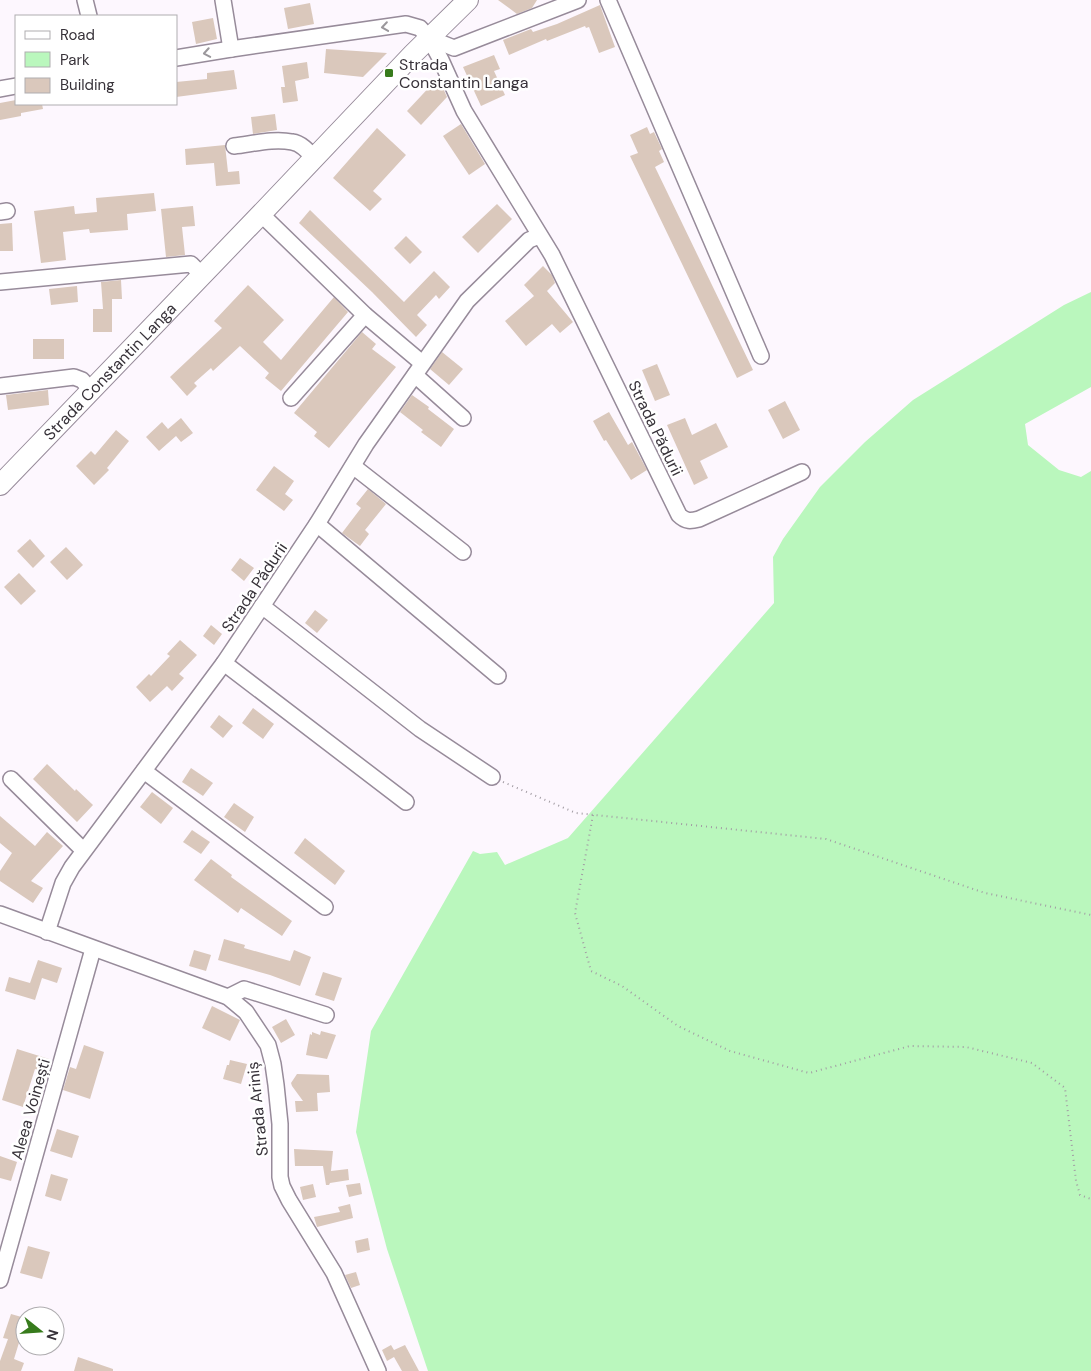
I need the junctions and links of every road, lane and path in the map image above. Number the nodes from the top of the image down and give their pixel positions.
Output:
1 (85, 0) edge
2 (223, 0) edge
3 (467, 0) edge
4 (578, 0) edge
5 (608, 0) edge
6 (89, 15) edge
7 (429, 38) junction
8 (232, 48) junction
9 (178, 58) edge
10 (15, 86) edge
11 (0, 89) edge
12 (234, 146) dead end
13 (314, 158) junction
14 (262, 214) junction
15 (539, 236) junction
16 (202, 275) junction
17 (0, 282) edge
18 (365, 315) junction
19 (761, 356) dead end
20 (419, 369) junction
21 (0, 386) edge
22 (91, 390) junction
23 (291, 398) dead end
24 (463, 418) dead end
25 (353, 466) junction
26 (802, 472) dead end
27 (0, 485) edge
28 (317, 524) junction
29 (463, 552) dead end
30 (262, 606) junction
31 (224, 664) junction
32 (498, 676) dead end
33 (144, 771) junction
34 (492, 777) joint
35 (11, 779) dead end
36 (406, 802) dead end
37 (593, 815) junction
38 (83, 850) junction
39 (326, 907) dead end
40 (0, 914) edge
41 (1091, 915) edge
42 (47, 932) junction
43 (93, 948) junction
44 (228, 997) junction
45 (326, 1015) dead end
46 (1091, 1199) edge
47 (0, 1280) edge
48 (378, 1371) edge

1 - 6 street
2 - 8 street
3 - 7 main road, Strada Constantin Langa
4 - 7 street
5 - 19 street
7 -> 8 street
7 - 13 main road, Strada Constantin Langa
7 - 15 street, Strada Pădurii
8 -> 9 street
10 - 11 street
12 - 13 street
13 - 14 main road, Strada Constantin Langa
14 - 16 main road, Strada Constantin Langa
14 - 18 street
15 - 20 street, Strada Pădurii
15 - 26 street, Strada Pădurii
16 - 17 street
16 - 22 main road, Strada Constantin Langa
18 - 20 street
18 - 23 street
20 - 24 street
20 - 25 street, Strada Pădurii
21 - 22 street
22 - 27 main road, Strada Constantin Langa
25 - 28 street, Strada Pădurii
25 - 29 street
28 - 30 street, Strada Pădurii
28 - 32 street
30 - 31 street, Strada Pădurii
30 - 34 street
31 - 33 street, Strada Pădurii
31 - 36 street
33 - 38 street, Strada Pădurii
33 - 39 street
34 - 37 path
35 - 38 street
37 - 41 path
37 - 46 path
38 - 42 street, Strada Pădurii
40 - 42 street
42 - 43 street, Strada Ariniș
43 - 44 street, Strada Ariniș
43 - 47 street, Aleea Voinești
44 - 45 street
44 - 48 street, Strada Ariniș

